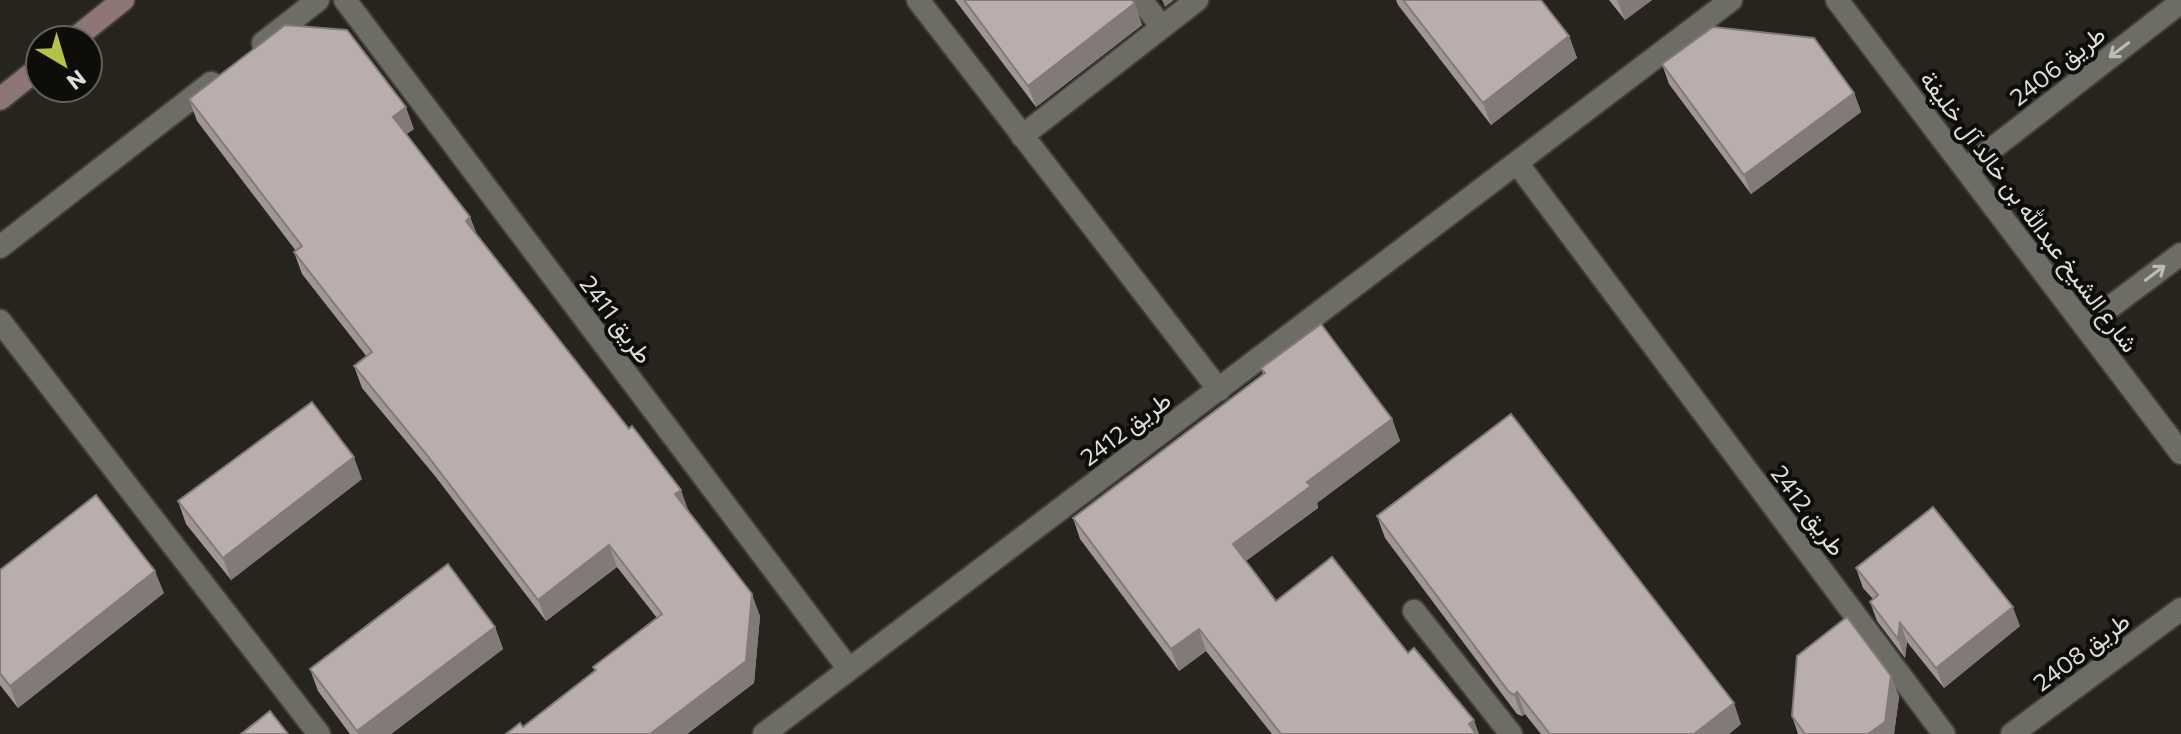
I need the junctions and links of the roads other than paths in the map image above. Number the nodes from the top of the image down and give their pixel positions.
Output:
1 (318, 0) edge
2 (345, 0) edge
3 (1141, 0) edge
4 (1197, 0) edge
5 (1731, 0) edge
6 (1837, 0) edge
7 (921, 1) edge
8 (2181, 2) edge
9 (114, 4) edge
10 (91, 24) edge
11 (1162, 27) junction
12 (247, 56) edge
13 (223, 74) edge
14 (24, 80) edge
15 (0, 99) edge
16 (1022, 136) junction
17 (1517, 163) junction
18 (1966, 169) junction
19 (0, 247) edge
20 (2181, 254) edge
21 (0, 321) edge
22 (2085, 326) junction
23 (1219, 390) junction
24 (2181, 453) edge
25 (2181, 609) edge
26 (1414, 611) dead end
27 (848, 668) junction
28 (319, 734) edge
29 (764, 734) edge
30 (1511, 734) edge
31 (1944, 734) edge
32 (2012, 734) edge

1 - 12 street
2 - 27 street, طريق 2411
3 - 11 street
4 - 11 street
5 - 17 street, طريق 2412
6 - 18 street, شارع الشيخ عبدالله بن خالد آل خليفة
7 - 16 street
8 -> 18 street, طريق 2406
9 - 10 main road
11 - 16 street
13 - 19 street
14 - 15 main road
16 - 23 street
17 - 23 street, طريق 2412
17 - 31 street, طريق 2412
18 - 22 street, شارع الشيخ عبدالله بن خالد آل خليفة
22 -> 20 street
21 - 28 street
22 - 24 street, شارع الشيخ عبدالله بن خالد آل خليفة
23 - 27 street, طريق 2412
25 - 32 street, طريق 2408
26 - 30 street
27 - 29 street, طريق 2412

